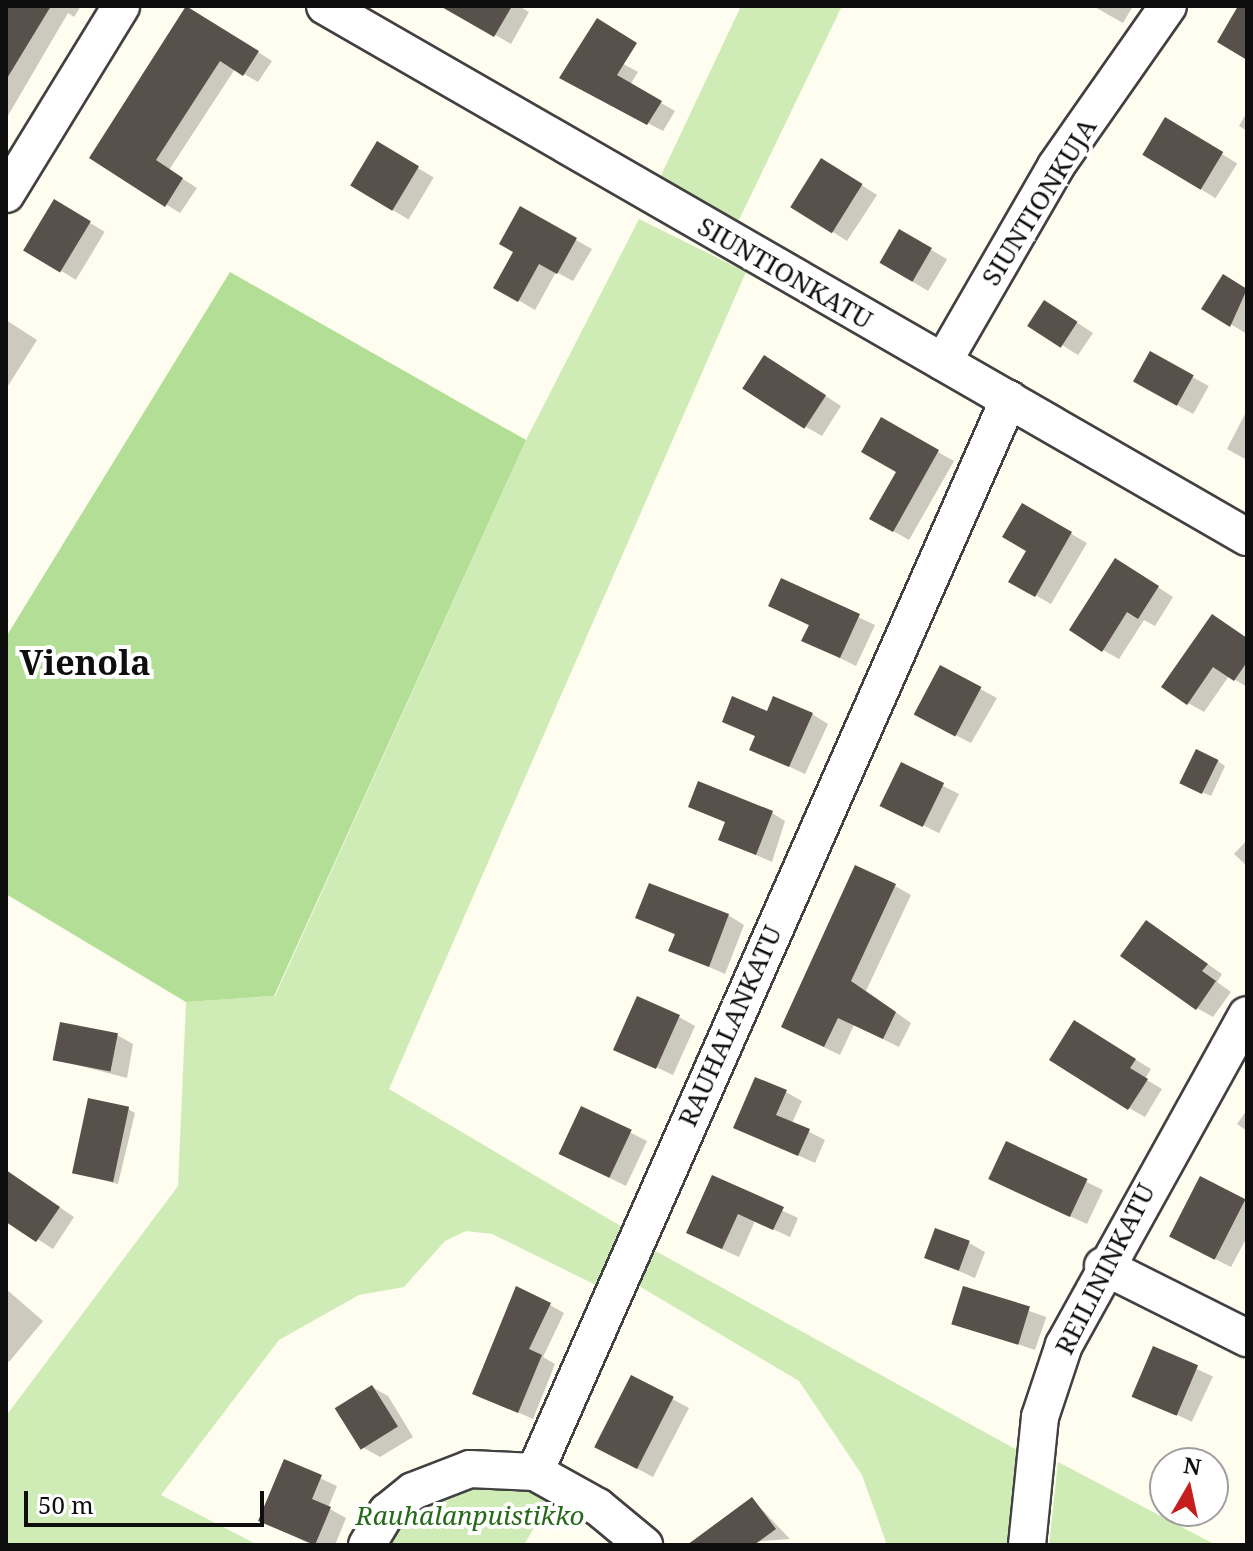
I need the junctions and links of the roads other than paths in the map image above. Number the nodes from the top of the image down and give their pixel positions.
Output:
1 (121, 6) edge
2 (325, 6) edge
3 (1168, 6) edge
4 (6, 194) edge
5 (943, 362) junction
6 (1009, 399) junction
7 (1247, 537) edge
8 (1247, 1015) edge
9 (1103, 1266) junction
10 (1247, 1338) edge
11 (535, 1472) junction
12 (367, 1545) edge
13 (644, 1545) edge
14 (1027, 1545) edge

1 - 4 street
2 - 5 street, SIUNTIONKATU
3 - 5 street, SIUNTIONKUJA
5 - 6 street, SIUNTIONKATU
6 - 7 street, SIUNTIONKATU
6 - 11 street, RAUHALANKATU
8 - 9 street, REILININKATU
9 - 10 street
9 - 14 street, REILININKATU
11 - 12 street
11 - 13 street

